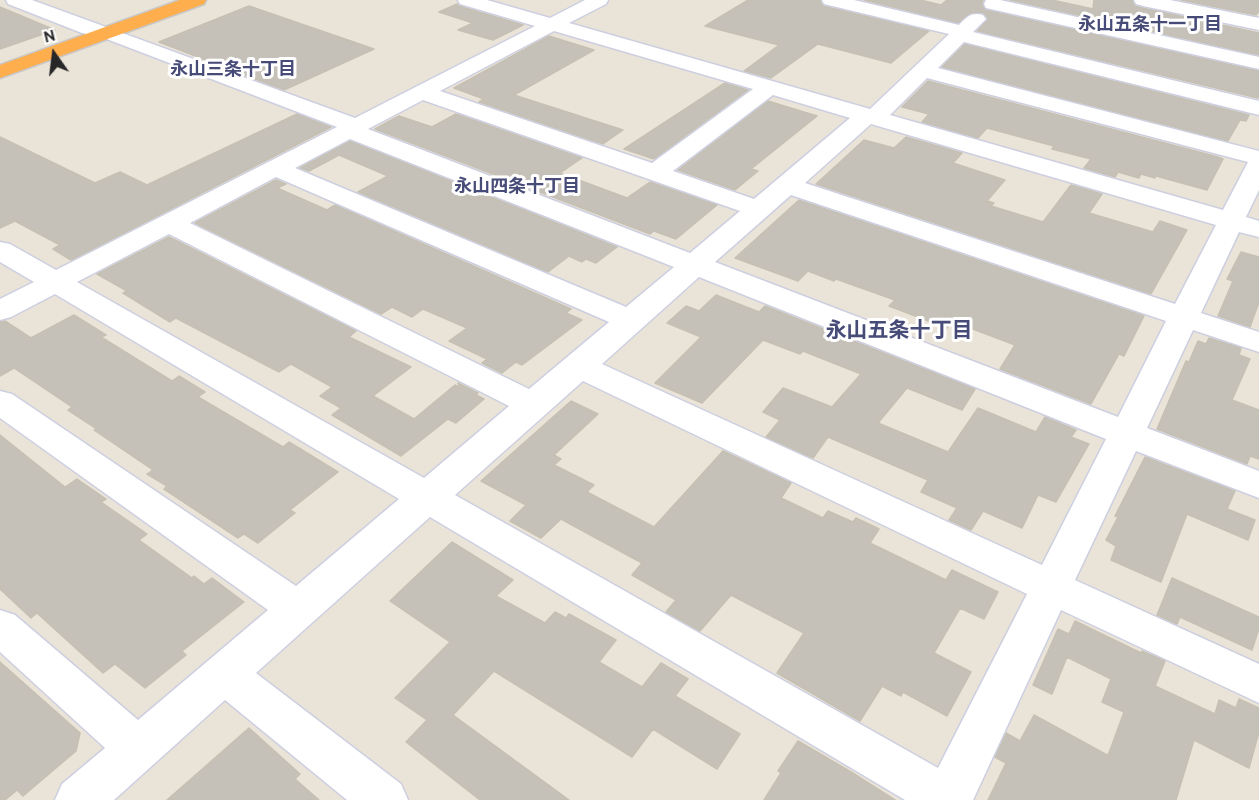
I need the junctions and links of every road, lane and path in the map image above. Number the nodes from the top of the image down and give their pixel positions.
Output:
1 (15, 0) edge
2 (168, 0) edge
3 (197, 0) edge
4 (467, 0) edge
5 (599, 0) edge
6 (831, 0) edge
7 (1143, 0) edge
8 (996, 2) edge
9 (1259, 24) edge
10 (552, 25) junction
11 (99, 31) junction
12 (962, 34) junction
13 (0, 60) edge
14 (1259, 63) edge
15 (925, 71) junction
16 (0, 72) edge
17 (769, 88) junction
18 (422, 92) junction
19 (1259, 108) edge
20 (871, 116) junction
21 (352, 128) junction
22 (1259, 158) edge
23 (1259, 164) edge
24 (275, 168) junction
25 (656, 172) junction
26 (787, 185) junction
27 (759, 209) junction
28 (169, 223) junction
29 (1245, 225) edge
30 (0, 250) edge
31 (694, 265) junction
32 (55, 282) junction
33 (0, 311) edge
34 (1184, 317) junction
35 (631, 320) junction
36 (1259, 342) edge
37 (579, 366) junction
38 (0, 402) edge
39 (534, 405) junction
40 (1127, 433) junction
41 (1259, 485) edge
42 (427, 498) junction
43 (1052, 587) junction
44 (298, 609) junction
45 (0, 627) edge
46 (225, 674) junction
47 (1259, 684) edge
48 (138, 749) junction
49 (79, 800) edge
50 (384, 800) edge
51 (948, 800) edge

1 - 11 street
2 - 11 highway
3 - 11 highway
4 - 10 street
5 - 10 street
6 - 12 street
7 - 9 street
8 - 12 street
8 - 14 street
10 - 17 street
10 - 18 street
11 - 13 highway
11 - 16 highway
11 - 21 street
12 - 15 street
12 - 19 street
15 - 20 street
15 - 22 street
17 - 20 street
17 - 25 street
18 - 21 street
18 - 25 street
20 - 26 street
20 - 29 street
21 - 24 street
21 - 31 street
23 - 29 street
24 - 28 street
24 - 35 street
25 - 27 street
26 - 27 street
26 - 34 street
27 - 31 street
28 - 32 street
28 - 39 street
29 - 34 street
30 - 32 street
31 - 35 street
31 - 40 street
32 - 33 street
32 - 42 street
34 - 36 street
34 - 40 street
35 - 37 street
37 - 39 street
37 - 43 street
38 - 44 street
39 - 42 street
40 - 41 street
40 - 43 street
42 - 44 street
42 - 51 street
43 - 47 street
43 - 51 street
44 - 46 street
45 - 48 street
46 - 48 street
46 - 50 street
48 - 49 street

